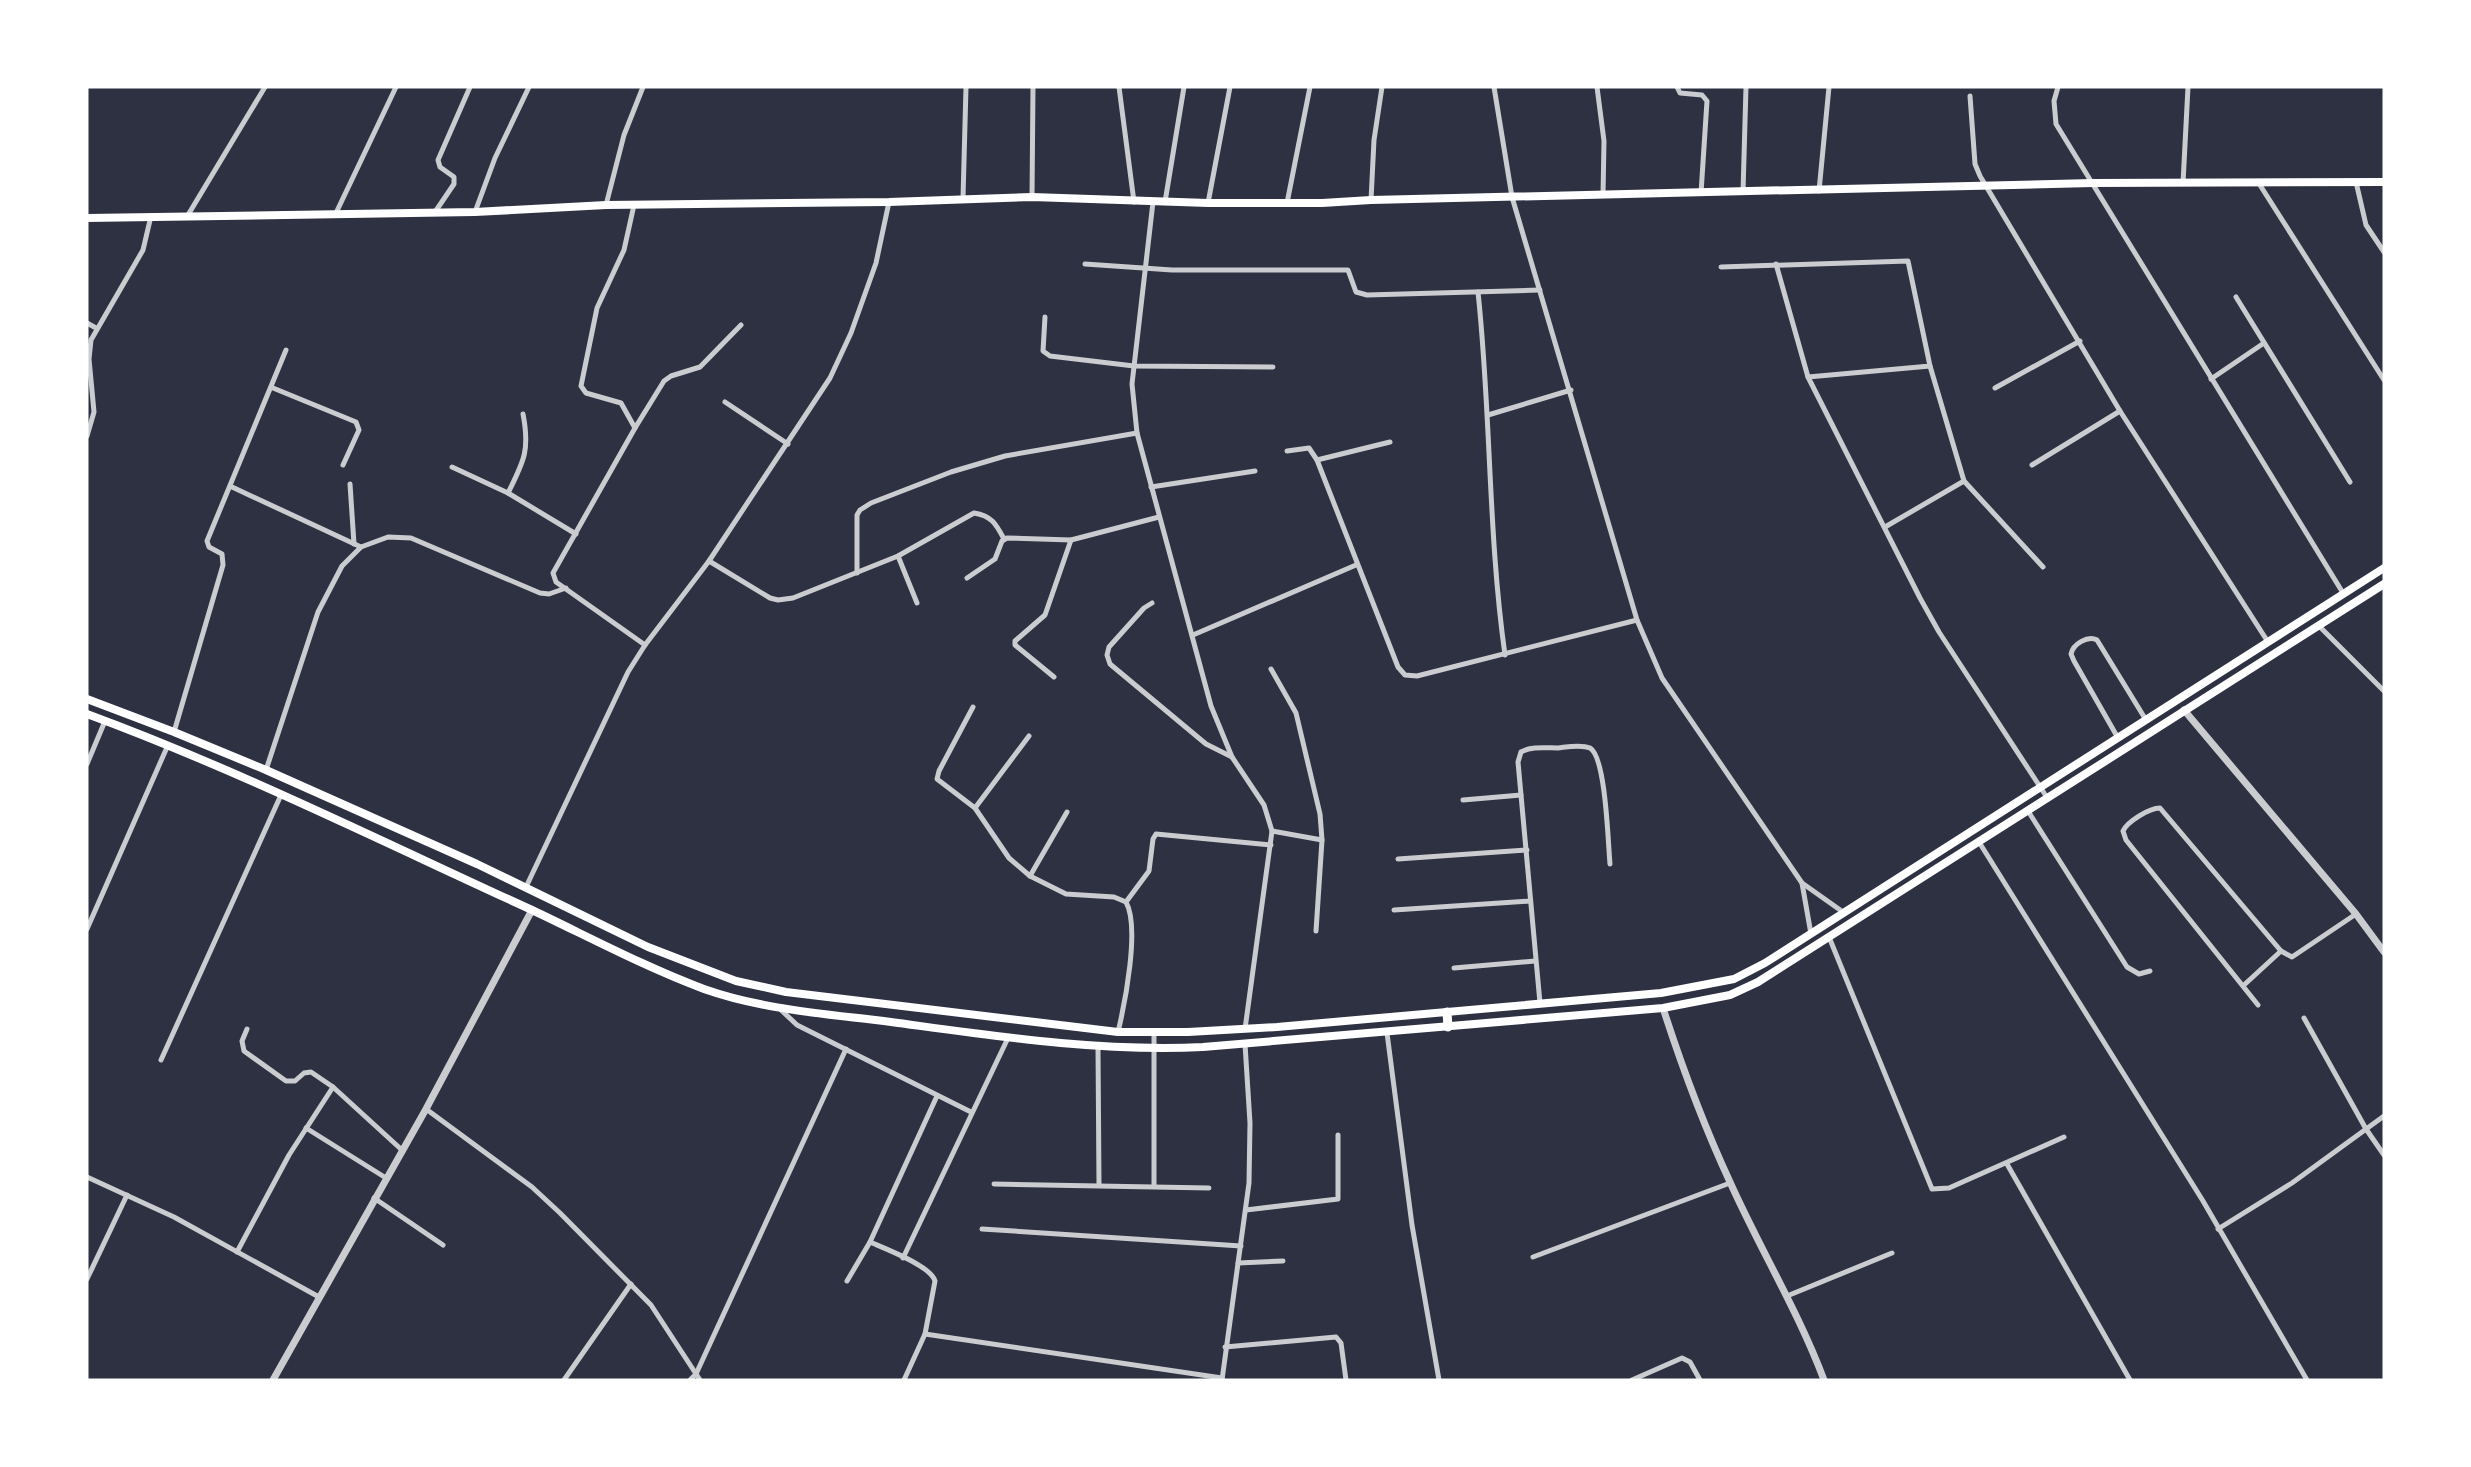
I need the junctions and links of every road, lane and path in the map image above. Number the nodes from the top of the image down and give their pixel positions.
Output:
1 (265, 87) edge
2 (396, 87) edge
3 (470, 87) edge
4 (529, 87) edge
5 (643, 87) edge
6 (966, 87) edge
7 (1033, 87) edge
8 (1119, 87) edge
9 (1184, 87) edge
10 (1230, 87) edge
11 (1310, 87) edge
12 (1382, 87) edge
13 (1494, 87) edge
14 (1597, 87) edge
15 (1677, 87) edge
16 (1746, 87) edge
17 (1828, 87) edge
18 (2058, 87) edge
19 (2188, 87) edge
20 (1970, 96) dead end
21 (2258, 182) junction
22 (2356, 182) junction
23 (2384, 182) edge
24 (2093, 183) junction
25 (2183, 183) junction
26 (1986, 186) junction
27 (1819, 190) junction
28 (1743, 192) junction
29 (1701, 193) junction
30 (1603, 195) junction
31 (1032, 196) junction
32 (1512, 197) junction
33 (963, 198) junction
34 (1371, 200) junction
35 (889, 202) junction
36 (1134, 202) junction
37 (1153, 202) junction
38 (1165, 202) junction
39 (1208, 203) junction
40 (1287, 203) junction
41 (634, 205) junction
42 (606, 206) junction
43 (435, 212) junction
44 (475, 212) junction
45 (336, 213) junction
46 (188, 215) junction
47 (151, 216) junction
48 (87, 218) edge
49 (2384, 252) edge
50 (1085, 264) dead end
51 (1776, 264) junction
52 (1721, 267) dead end
53 (1146, 269) junction
54 (1540, 290) junction
55 (1478, 292) junction
56 (2236, 297) dead end
57 (1045, 317) dead end
58 (87, 323) edge
59 (741, 325) dead end
60 (96, 328) junction
61 (2080, 341) junction
62 (2264, 343) junction
63 (286, 350) dead end
64 (1134, 366) junction
65 (1930, 366) junction
66 (1273, 367) dead end
67 (1808, 376) junction
68 (2211, 380) junction
69 (2384, 380) edge
70 (273, 388) junction
71 (1995, 388) dead end
72 (1571, 390) junction
73 (725, 402) dead end
74 (2120, 411) junction
75 (523, 414) dead end
76 (1488, 414) junction
77 (634, 428) junction
78 (1137, 433) junction
79 (87, 436) edge
80 (1390, 442) dead end
81 (788, 444) junction
82 (1287, 450) dead end
83 (1317, 460) junction
84 (343, 465) dead end
85 (2032, 465) dead end
86 (452, 467) dead end
87 (1254, 471) dead end
88 (1964, 481) junction
89 (2350, 482) dead end
90 (350, 484) dead end
91 (232, 486) junction
92 (1151, 487) junction
93 (508, 493) junction
94 (1160, 518) junction
95 (1885, 526) junction
96 (576, 534) junction
97 (1004, 539) junction
98 (1071, 540) junction
99 (354, 544) junction
100 (361, 547) junction
101 (898, 556) junction
102 (710, 561) junction
103 (1356, 566) junction
104 (2043, 567) dead end
105 (2384, 568) edge
106 (857, 573) junction
107 (967, 578) dead end
108 (2384, 584) edge
109 (566, 588) junction
110 (2343, 593) junction
111 (917, 603) dead end
112 (1152, 603) dead end
113 (1637, 620) junction
114 (2319, 626) junction
115 (1193, 635) junction
116 (2268, 642) junction
117 (645, 645) junction
118 (1505, 655) junction
119 (1271, 669) dead end
120 (1054, 677) dead end
121 (2384, 691) edge
122 (87, 699) edge
123 (973, 707) dead end
124 (2184, 710) junction
125 (87, 714) edge
126 (2145, 720) junction
127 (105, 721) junction
128 (174, 732) junction
129 (1029, 736) dead end
130 (2118, 738) junction
131 (168, 745) junction
132 (1232, 757) junction
133 (87, 764) edge
134 (266, 770) junction
135 (2041, 787) junction
136 (280, 795) junction
137 (1521, 795) junction
138 (2048, 799) junction
139 (1463, 800) dead end
140 (975, 808) junction
141 (2028, 811) junction
142 (1066, 812) dead end
143 (1272, 831) junction
144 (1322, 840) junction
145 (1979, 842) junction
146 (1271, 845) junction
147 (1527, 850) junction
148 (1398, 859) dead end
149 (1610, 864) dead end
150 (1030, 876) junction
151 (1802, 883) junction
152 (526, 887) junction
153 (1530, 901) junction
154 (1126, 902) junction
155 (532, 910) junction
156 (1394, 910) dead end
157 (1843, 912) junction
158 (2356, 914) junction
159 (87, 929) edge
160 (1316, 931) dead end
161 (1811, 934) junction
162 (1829, 937) junction
163 (2281, 951) junction
164 (2384, 952) edge
165 (1535, 961) junction
166 (1454, 968) dead end
167 (2150, 971) dead end
168 (2244, 985) junction
169 (1540, 1003) junction
170 (2258, 1005) dead end
171 (778, 1008) junction
172 (1663, 1008) junction
173 (1447, 1012) junction
174 (2304, 1018) dead end
175 (1449, 1027) junction
176 (247, 1029) dead end
177 (1245, 1030) junction
178 (1118, 1032) junction
179 (1154, 1033) junction
180 (1387, 1033) junction
181 (1008, 1038) junction
182 (1245, 1044) junction
183 (1098, 1047) junction
184 (846, 1049) junction
185 (1154, 1049) junction
186 (161, 1060) dead end
187 (333, 1087) junction
188 (937, 1096) junction
189 (426, 1110) junction
190 (971, 1112) junction
191 (2384, 1116) edge
192 (306, 1128) junction
193 (2366, 1129) junction
194 (1338, 1136) dead end
195 (2064, 1137) dead end
196 (403, 1151) junction
197 (2384, 1155) edge
198 (2007, 1164) junction
199 (87, 1177) edge
200 (386, 1178) junction
201 (1730, 1183) junction
202 (994, 1184) dead end
203 (1099, 1185) junction
204 (1154, 1185) junction
205 (1209, 1188) dead end
206 (127, 1195) junction
207 (374, 1198) junction
208 (1246, 1210) junction
209 (982, 1229) dead end
210 (2218, 1229) junction
211 (870, 1242) junction
212 (444, 1245) dead end
213 (1241, 1246) junction
214 (237, 1251) junction
215 (1892, 1253) dead end
216 (1533, 1257) dead end
217 (903, 1258) junction
218 (1283, 1261) dead end
219 (1238, 1263) junction
220 (87, 1279) edge
221 (848, 1281) dead end
222 (631, 1284) junction
223 (1787, 1296) junction
224 (319, 1297) junction
225 (924, 1334) junction
226 (1225, 1347) junction
227 (696, 1374) junction
228 (2129, 1378) edge
229 (1222, 1379) edge
230 (273, 1380) edge
231 (564, 1380) edge
232 (690, 1380) edge
233 (700, 1380) edge
234 (904, 1380) edge
235 (1346, 1380) edge
236 (1439, 1380) edge
237 (1632, 1380) edge
238 (1700, 1380) edge
239 (1824, 1380) edge
240 (2121, 1380) edge
241 (2307, 1380) edge

1 - 46 street
2 - 45 street
3 - 43 street
4 - 44 street
5 - 42 street
6 - 33 street
7 - 31 street
8 - 36 street
9 - 38 street
10 - 39 street
11 - 40 street
12 - 34 street
13 - 32 street
14 - 30 street
15 - 29 street
16 - 28 street
17 - 27 street
18 - 24 street
19 - 25 street
20 - 26 street
21 - 22 main road
21 - 25 main road
21 - 69 street
22 - 23 main road
22 - 49 street
24 - 25 main road
24 - 26 main road
24 - 68 street
26 - 27 main road
26 - 61 street
27 - 28 main road
28 - 29 main road
29 - 30 main road
30 - 32 main road
31 - 33 main road
31 - 36 main road
32 - 34 main road
32 - 54 street
33 - 35 main road
34 - 40 main road
35 - 41 main road
35 - 81 street
36 - 37 main road
37 - 38 main road
37 - 53 street
38 - 39 main road
39 - 40 main road
41 - 42 main road
41 - 77 street
42 - 44 main road
43 - 44 main road
43 - 45 main road
45 - 46 main road
46 - 47 main road
47 - 48 main road
47 - 60 street
50 - 53 street
51 - 52 street
51 - 65 street
51 - 67 street
53 - 55 street
53 - 64 street
54 - 55 street
54 - 72 street
55 - 76 street
56 - 62 street
57 - 64 street
58 - 60 street
59 - 77 street
60 - 79 street
61 - 71 street
61 - 74 street
62 - 68 street
62 - 89 street
63 - 70 street
64 - 66 street
64 - 78 street
65 - 67 street
65 - 88 street
67 - 95 street
68 - 110 street
70 - 84 street
70 - 91 street
72 - 76 street
72 - 113 street
73 - 81 street
74 - 85 street
74 - 116 street
75 - 93 street
76 - 118 street
77 - 96 street
78 - 92 street
78 - 106 street
80 - 83 street
81 - 102 street
82 - 83 street
83 - 103 street
86 - 93 street
87 - 92 street
88 - 95 street
88 - 104 street
90 - 99 street
91 - 99 street
91 - 128 street
92 - 94 street
93 - 96 street
94 - 98 street
94 - 115 street
95 - 135 street
96 - 109 street
97 - 98 street
97 - 101 street
97 - 107 street
98 - 120 street
99 - 100 street
100 - 109 street
100 - 134 street
101 - 106 street
101 - 111 street
102 - 106 street
102 - 117 street
103 - 115 street
103 - 118 street
105 - 110 main road
108 - 114 main road
109 - 117 street
110 - 116 main road
112 - 132 street
113 - 118 street
113 - 151 street
114 - 121 street
114 - 124 main road
115 - 132 street
116 - 126 main road
117 - 152 street
119 - 144 street
122 - 128 main road
123 - 140 street
124 - 138 main road
124 - 158 street
125 - 127 main road
126 - 130 main road
126 - 130 street
127 - 131 main road
127 - 133 street
128 - 134 main road
129 - 140 street
130 - 135 main road
131 - 136 main road
131 - 159 street
132 - 143 street
134 - 152 main road
135 - 138 street
135 - 157 main road
136 - 155 main road
136 - 186 street
137 - 139 street
137 - 147 street
137 - 149 street
138 - 141 main road
140 - 150 street
141 - 145 main road
141 - 167 street
142 - 150 street
143 - 144 street
143 - 146 street
144 - 160 street
145 - 162 main road
145 - 210 street
146 - 154 street
146 - 177 street
147 - 148 street
147 - 153 street
150 - 154 street
151 - 157 street
151 - 161 street
152 - 178 main road
153 - 156 street
153 - 165 street
154 - 178 street
155 - 171 main road
155 - 189 street
157 - 161 main road
158 - 163 street
158 - 164 street
161 - 169 main road
162 - 172 main road
162 - 198 street
163 - 168 street
163 - 168 street
165 - 166 street
165 - 169 street
168 - 170 street
169 - 173 main road
171 - 181 main road
171 - 184 street
172 - 175 main road
172 - 201 street
173 - 175 highway
173 - 177 main road
174 - 193 street
175 - 180 main road
176 - 187 street
177 - 179 main road
178 - 179 main road
179 - 185 street
180 - 182 main road
180 - 236 street
181 - 183 main road
181 - 190 street
182 - 185 main road
182 - 208 street
183 - 185 main road
183 - 203 street
184 - 188 street
184 - 227 street
185 - 204 street
187 - 192 street
187 - 196 street
188 - 190 street
188 - 211 street
189 - 196 street
189 - 222 street
190 - 217 street
191 - 193 street
192 - 200 street
192 - 214 street
193 - 197 street
193 - 210 street
194 - 208 street
195 - 198 street
196 - 200 street
198 - 228 street
199 - 206 street
200 - 207 street
201 - 216 street
201 - 223 street
202 - 203 street
203 - 204 street
204 - 205 street
206 - 214 street
206 - 220 street
207 - 212 street
207 - 224 street
208 - 213 street
209 - 213 street
210 - 241 street
211 - 217 street
211 - 221 street
213 - 219 street
214 - 224 street
215 - 223 street
217 - 225 street
218 - 219 street
219 - 226 street
222 - 227 street
222 - 231 street
223 - 239 street
224 - 230 street
225 - 229 street
225 - 234 street
226 - 229 street
226 - 235 street
227 - 232 street
227 - 233 street
228 - 240 street
237 - 238 street

